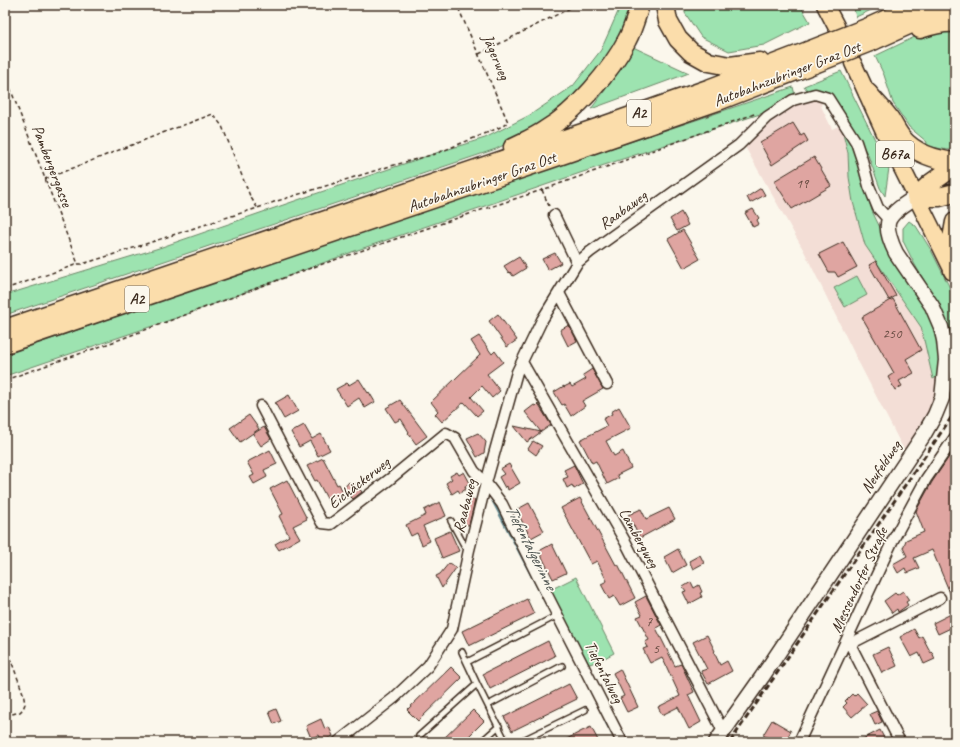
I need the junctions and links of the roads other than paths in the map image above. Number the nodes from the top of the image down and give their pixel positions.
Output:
1 (640, 5) edge
2 (665, 5) edge
3 (825, 5) edge
4 (918, 5) edge
5 (954, 5) edge
6 (955, 23) edge
7 (836, 26) dead end
8 (894, 32) junction
9 (872, 33) junction
10 (811, 58) junction
11 (786, 59) junction
12 (853, 63) dead end
13 (868, 93) junction
14 (955, 162) edge
15 (490, 165) junction
16 (955, 166) edge
17 (955, 193) edge
18 (916, 197) junction
19 (554, 216) road end
20 (889, 220) junction
21 (955, 222) edge
22 (577, 263) junction
23 (954, 272) edge
24 (559, 293) junction
25 (5, 328) edge
26 (5, 344) edge
27 (522, 362) junction
28 (607, 384) dead end
29 (261, 406) dead end
30 (955, 437) edge
31 (486, 483) junction
32 (450, 521) dead end
33 (469, 550) junction
34 (940, 598) dead end
35 (558, 615) junction
36 (848, 643) junction
37 (462, 652) dead end
38 (467, 662) junction
39 (562, 666) dead end
40 (477, 684) junction
41 (488, 705) junction
42 (585, 710) dead end
43 (499, 726) junction
44 (419, 736) dead end
45 (720, 736) edge
46 (338, 742) edge
47 (481, 742) edge
48 (506, 742) edge
49 (519, 742) edge
50 (622, 742) edge
51 (799, 742) edge
52 (900, 742) edge

1 - 15 highway
2 - 11 highway
3 - 7 main road
4 - 9 highway, Autobahnzubringer Graz Ost / A2
5 - 8 highway, Autobahnzubringer Graz Ost / A2
6 - 8 highway
8 - 9 highway, Autobahnzubringer Graz Ost / A2
9 - 10 highway, Autobahnzubringer Graz Ost / A2, bridge
10 - 11 highway, Autobahnzubringer Graz Ost / A2
10 - 26 highway, Autobahnzubringer Graz Ost / A2
11 - 15 highway, Autobahnzubringer Graz Ost / A2
12 - 13 main road, B67a
13 - 14 highway
13 - 18 main road, B67a
15 - 25 highway, Autobahnzubringer Graz Ost / A2
16 - 18 highway
17 - 18 highway
18 - 20 street
18 - 23 main road, B67a
19 - 22 street
20 - 22 street, Raabaweg
20 - 45 street, Neufeldweg
21 - 23 highway
22 - 24 street, Raabaweg
24 - 27 street, Raabaweg
24 - 28 street
27 - 31 street, Raabaweg
27 - 45 street, Lambergweg
29 - 31 street, Eichäckerweg
30 - 36 street, Messendorfer Straße
31 - 33 street, Raabaweg
31 - 35 street, Tiefentalweg
32 - 33 lane, Raabaweg
33 - 46 street, Raabaweg
34 - 36 street, Messendorfer Straße
35 - 38 lane
35 - 50 street, Tiefentalweg
36 - 51 street, Messendorfer Straße
36 - 52 street
37 - 38 lane
38 - 40 lane
39 - 41 lane
40 - 41 lane
40 - 44 lane
41 - 43 lane
42 - 49 lane
43 - 47 lane
43 - 48 lane

